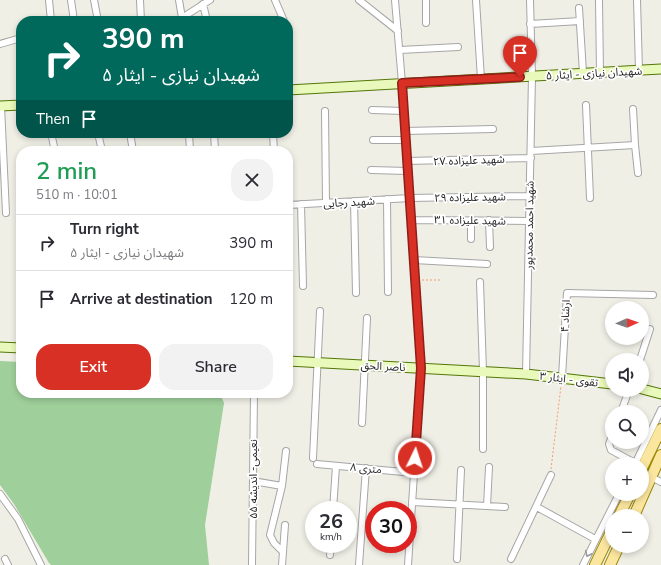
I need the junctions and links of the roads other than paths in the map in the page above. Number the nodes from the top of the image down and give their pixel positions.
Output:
1 (49, 0) edge
2 (70, 0) edge
3 (94, 0) edge
4 (140, 0) edge
5 (179, 0) edge
6 (210, 0) edge
7 (275, 0) edge
8 (359, 0) edge
9 (395, 0) edge
10 (426, 0) edge
11 (476, 0) edge
12 (530, 0) edge
13 (599, 0) edge
14 (637, 0) edge
15 (203, 4) junction
16 (579, 8) dead end
17 (51, 16) edge
18 (73, 16) edge
19 (97, 16) edge
20 (141, 16) edge
21 (180, 16) edge
22 (185, 16) edge
23 (206, 16) edge
24 (282, 16) edge
25 (580, 21) junction
26 (426, 23) dead end
27 (530, 24) junction
28 (398, 31) junction
29 (16, 39) edge
30 (0, 44) edge
31 (458, 47) dead end
32 (400, 50) junction
33 (661, 69) edge
34 (639, 70) junction
35 (600, 72) junction
36 (583, 73) junction
37 (532, 76) junction
38 (481, 79) junction
39 (402, 83) junction
40 (293, 90) edge
41 (16, 105) edge
42 (586, 105) dead end
43 (0, 106) edge
44 (633, 109) dead end
45 (372, 110) dead end
46 (325, 111) dead end
47 (404, 111) junction
48 (493, 129) dead end
49 (405, 131) junction
50 (373, 140) dead end
51 (406, 140) junction
52 (636, 145) junction
53 (589, 148) junction
54 (531, 151) junction
55 (531, 158) junction
56 (407, 161) junction
57 (371, 170) dead end
58 (408, 171) junction
59 (638, 173) dead end
60 (530, 196) junction
61 (410, 198) junction
62 (590, 198) dead end
63 (387, 199) junction
64 (354, 201) junction
65 (326, 203) junction
66 (302, 204) junction
67 (293, 205) edge
68 (6, 213) dead end
69 (411, 220) junction
70 (471, 220) junction
71 (489, 220) junction
72 (530, 221) junction
73 (472, 239) dead end
74 (490, 247) dead end
75 (414, 260) junction
76 (487, 264) dead end
77 (480, 282) dead end
78 (303, 286) dead end
79 (388, 292) dead end
80 (356, 293) dead end
81 (653, 295) dead end
82 (320, 311) dead end
83 (367, 318) dead end
84 (650, 329) dead end
85 (0, 347) edge
86 (16, 348) edge
87 (642, 353) edge
88 (293, 361) edge
89 (317, 363) junction
90 (364, 365) junction
91 (421, 368) junction
92 (483, 372) junction
93 (526, 374) junction
94 (562, 377) junction
95 (605, 383) edge
96 (649, 391) edge
97 (661, 394) edge
98 (254, 398) edge
99 (661, 410) edge
100 (362, 423) dead end
101 (661, 429) edge
102 (483, 449) dead end
103 (611, 449) edge
104 (286, 451) dead end
105 (661, 455) edge
106 (624, 457) edge
107 (640, 457) edge
108 (642, 457) edge
109 (313, 458) dead end
110 (317, 464) dead end
111 (336, 466) junction
112 (489, 467) dead end
113 (366, 468) junction
114 (461, 470) dead end
115 (414, 473) junction
116 (550, 475) road end
117 (651, 477) junction
118 (253, 481) junction
119 (661, 482) edge
120 (282, 486) junction
121 (0, 494) edge
122 (334, 501) edge
123 (412, 501) edge
124 (615, 501) edge
125 (417, 502) edge
126 (459, 504) junction
127 (487, 506) junction
128 (505, 507) dead end
129 (537, 507) junction
130 (637, 509) edge
131 (285, 526) dead end
132 (595, 539) junction
133 (605, 544) edge
134 (282, 551) junction
135 (409, 553) edge
136 (616, 553) edge
137 (4, 559) dead end
138 (457, 559) dead end
139 (511, 559) dead end
140 (8, 565) edge
141 (41, 565) edge
142 (252, 565) edge
143 (282, 565) edge
144 (359, 565) edge
145 (408, 565) edge
146 (583, 565) edge
147 (595, 565) edge
148 (610, 565) edge

1 - 17 street
2 - 18 street
3 - 19 street
4 - 20 street
5 - 21 street
6 - 15 street
7 - 24 street
8 - 28 street
9 - 28 street
10 - 26 street
11 - 38 street
12 - 27 street, شهید احمد محمدپور
13 - 35 street
14 - 34 street
15 - 22 street
15 - 23 street
16 - 25 street
25 - 27 street
25 - 36 street
27 - 37 street, شهید احمد محمدپور
28 - 32 street
29 - 30 street
31 - 32 street
32 - 39 street
33 - 34 street, شهیدان نیازی - ایثار ۵
34 - 35 street, شهیدان نیازی - ایثار ۵
35 - 36 street, شهیدان نیازی - ایثار ۵
36 - 37 street, شهیدان نیازی - ایثار ۵
37 - 38 street, شهیدان نیازی - ایثار ۵
37 - 54 street, شهید احمد محمدپور
38 - 39 street, شهیدان نیازی - ایثار ۵
39 - 40 street, شهیدان نیازی - ایثار ۵
39 - 47 street
41 - 43 street
42 - 53 street
43 - 68 street
44 - 52 street
45 - 47 street
46 - 65 street
47 - 49 street
48 - 49 street
49 - 51 street
50 - 51 street
51 - 56 street
52 - 53 street
52 - 59 street
53 - 54 street
53 - 62 street
54 - 55 street, شهید احمد محمدپور
55 - 56 street, شهید علیزاده ۲۷
55 - 60 street, شهید احمد محمدپور
56 - 58 street
57 - 58 street
58 - 61 street
60 - 61 street, شهید علیزاده ۲۹
60 - 72 street, شهید احمد محمدپور
61 - 63 street, شهید رجایی
61 - 69 street
63 - 64 street, شهید رجایی
63 - 79 street
64 - 65 street, شهید رجایی
64 - 80 street
65 - 66 street, شهید رجایی
66 - 67 street, شهید رجایی
66 - 78 street
69 - 70 street, شهید علیزاده ۳۱
69 - 75 street
70 - 71 street, شهید علیزاده ۳۱
70 - 73 street
71 - 72 street, شهید علیزاده ۳۱
71 - 74 street
72 - 93 street, شهید احمد محمدپور
75 - 76 street
75 - 91 street
77 - 92 street
81 - 94 street, ارشاد ۴
82 - 89 street
83 - 90 street
84 - 87 street
85 - 86 street
88 - 89 street, ناصر الحق
89 - 90 street, ناصر الحق
89 - 109 street
90 - 91 street, ناصر الحق
90 - 100 street
91 - 92 street, ناصر الحق
91 - 115 street
92 - 93 street, ناصر الحق
92 - 102 street
93 - 94 street, تقوی - ایثار ۳
94 - 95 street, تقوی - ایثار ۳
96 - 97 street
98 - 118 street, نعیمی- اندیشه ۵۵
99 - 107 street
101 - 108 main road
103 - 106 street
104 - 120 street
105 - 117 main road
110 - 111 street, ۸ متری
111 - 113 street, ۸ متری
111 - 122 street
112 - 127 street
113 - 115 street, ۸ متری
113 - 144 street
114 - 126 street
115 - 123 street
116 - 129 street
117 - 119 street
117 - 130 main road
118 - 120 street
118 - 142 street, نعیمی- اندیشه ۵۵
120 - 134 street
121 - 141 street
124 - 132 street
125 - 126 street
126 - 127 street
126 - 138 street
127 - 128 street
129 - 132 street
129 - 139 street
131 - 134 street
132 -> 146 street
133 - 147 main road
134 - 143 street
135 - 145 street
136 - 148 main road
137 - 140 street

